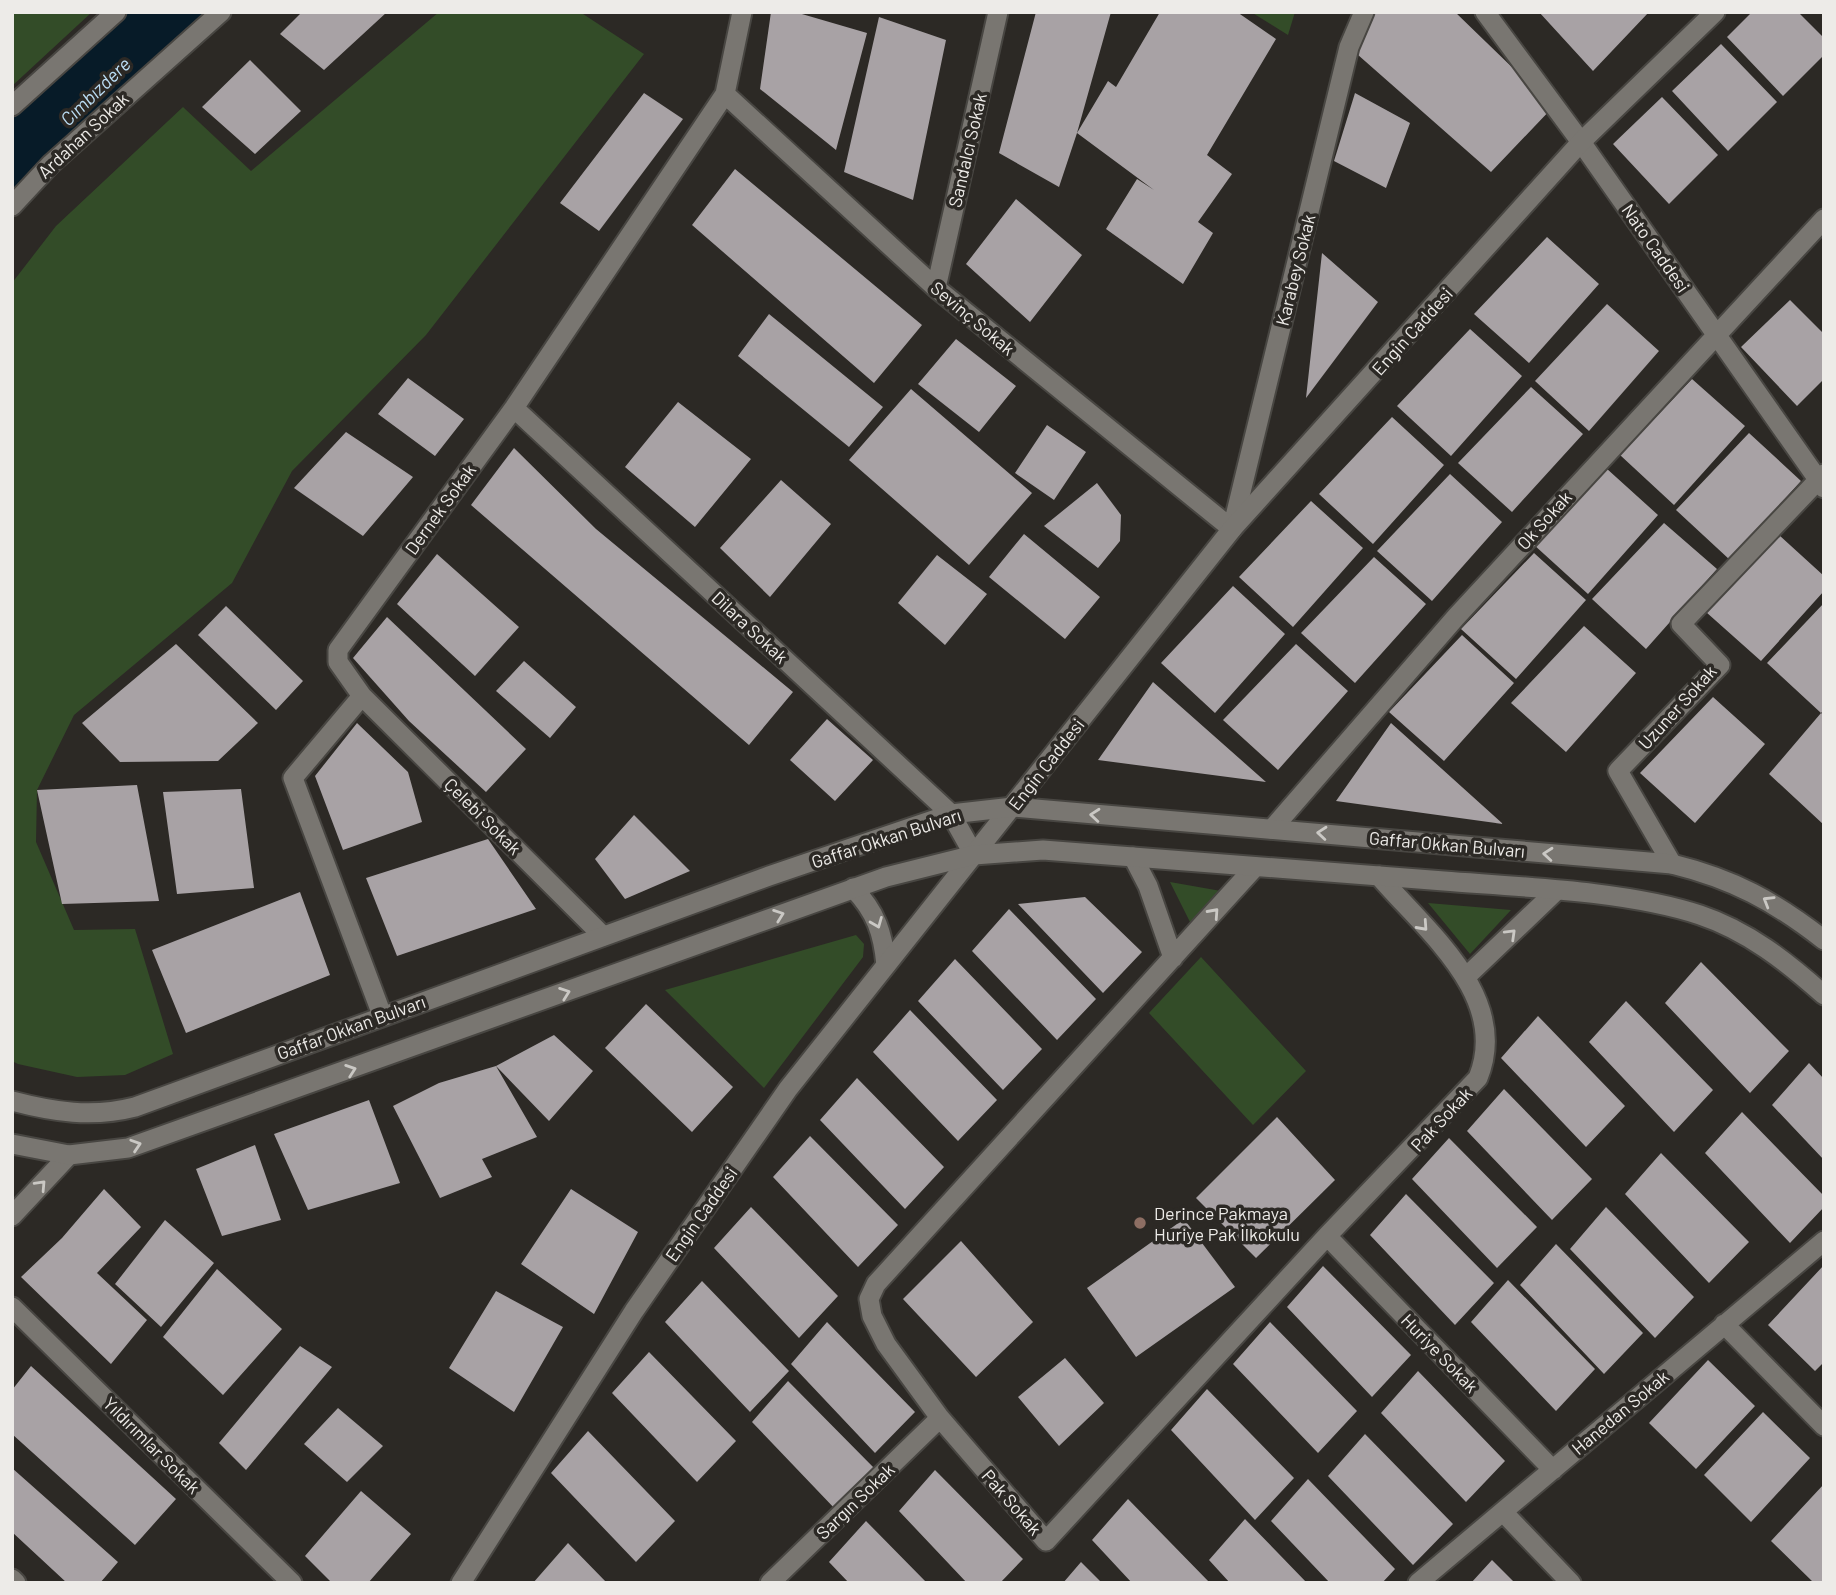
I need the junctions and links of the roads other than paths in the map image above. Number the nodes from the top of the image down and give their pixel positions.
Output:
1 (116, 12) edge
2 (221, 12) edge
3 (742, 12) edge
4 (998, 12) edge
5 (1364, 12) edge
6 (1485, 12) edge
7 (1715, 12) edge
8 (725, 94) junction
9 (12, 106) edge
10 (1581, 142) junction
11 (12, 206) edge
12 (1824, 219) edge
13 (936, 288) junction
14 (1716, 333) junction
15 (514, 408) junction
16 (1822, 481) edge
17 (1232, 529) junction
18 (362, 696) junction
19 (1013, 807) junction
20 (951, 814) junction
21 (1272, 828) junction
22 (974, 855) junction
23 (1133, 857) junction
24 (1672, 864) junction
25 (1255, 867) junction
26 (1379, 876) junction
27 (853, 888) junction
28 (1555, 892) junction
29 (603, 936) junction
30 (1824, 940) edge
31 (1173, 958) junction
32 (886, 965) junction
33 (1466, 976) junction
34 (1824, 995) edge
35 (382, 1015) junction
36 (12, 1101) edge
37 (12, 1144) edge
38 (69, 1154) junction
39 (12, 1216) edge
40 (1327, 1236) junction
41 (1824, 1241) edge
42 (12, 1307) edge
43 (1724, 1324) junction
44 (940, 1418) junction
45 (1824, 1426) edge
46 (1553, 1469) junction
47 (1504, 1513) junction
48 (12, 1579) edge
49 (16, 1583) edge
50 (292, 1583) edge
51 (461, 1583) edge
52 (770, 1583) edge
53 (1418, 1583) edge
54 (1571, 1583) edge

1 - 9 street
2 - 11 street, Ardahan Sokak
3 - 8 street, Dernek Sokak
4 - 13 street, Sandalcı Sokak
5 - 17 street, Karabey Sokak
6 - 10 street, Nato Caddesi
7 - 10 street, Engin Caddesi
8 - 13 street, Sevinç Sokak
8 - 15 street, Dernek Sokak
10 - 14 street, Nato Caddesi
10 - 17 street, Engin Caddesi
12 - 14 street, Ok Sokak
13 - 17 street, Sevinç Sokak
14 - 16 street, Nato Caddesi
14 - 21 street, Ok Sokak
15 - 18 street, Dernek Sokak
15 - 20 street, Dilara Sokak
16 - 24 street, Uzuner Sokak
17 - 19 street, Engin Caddesi
18 - 29 street, Çelebi Sokak
18 - 35 street
19 - 20 street, Gaffar Okkan Bulvarı
21 -> 19 street, Gaffar Okkan Bulvarı
19 - 22 street, Engin Caddesi
20 - 22 street, Dilara Sokak
20 - 29 street, Gaffar Okkan Bulvarı
24 -> 21 street, Gaffar Okkan Bulvarı
22 - 23 street, Gaffar Okkan Bulvarı
22 - 27 street, Gaffar Okkan Bulvarı
22 - 32 street, Engin Caddesi
23 - 25 street, Gaffar Okkan Bulvarı
23 - 31 street
30 -> 24 street, Gaffar Okkan Bulvarı
25 - 26 street, Gaffar Okkan Bulvarı
31 -> 25 street, Pak Sokak
26 - 28 street, Gaffar Okkan Bulvarı
26 -> 33 street
27 -> 32 street
38 -> 27 street, Gaffar Okkan Bulvarı
33 -> 28 street
28 - 34 street, Gaffar Okkan Bulvarı
29 - 35 street, Gaffar Okkan Bulvarı
31 - 44 street, Pak Sokak
32 - 51 street, Engin Caddesi
33 - 40 street, Pak Sokak
35 - 36 street, Gaffar Okkan Bulvarı
37 - 38 street, Gaffar Okkan Bulvarı
39 -> 38 street
40 - 44 street, Pak Sokak
40 - 46 street, Huriye Sokak
41 - 43 street, Hanedan Sokak
42 - 50 street, Yıldırımlar Sokak
43 - 45 street
43 - 46 street, Hanedan Sokak
44 - 52 street, Sargın Sokak
46 - 47 street, Hanedan Sokak
47 - 53 street, Hanedan Sokak
47 - 54 street
48 - 49 street

